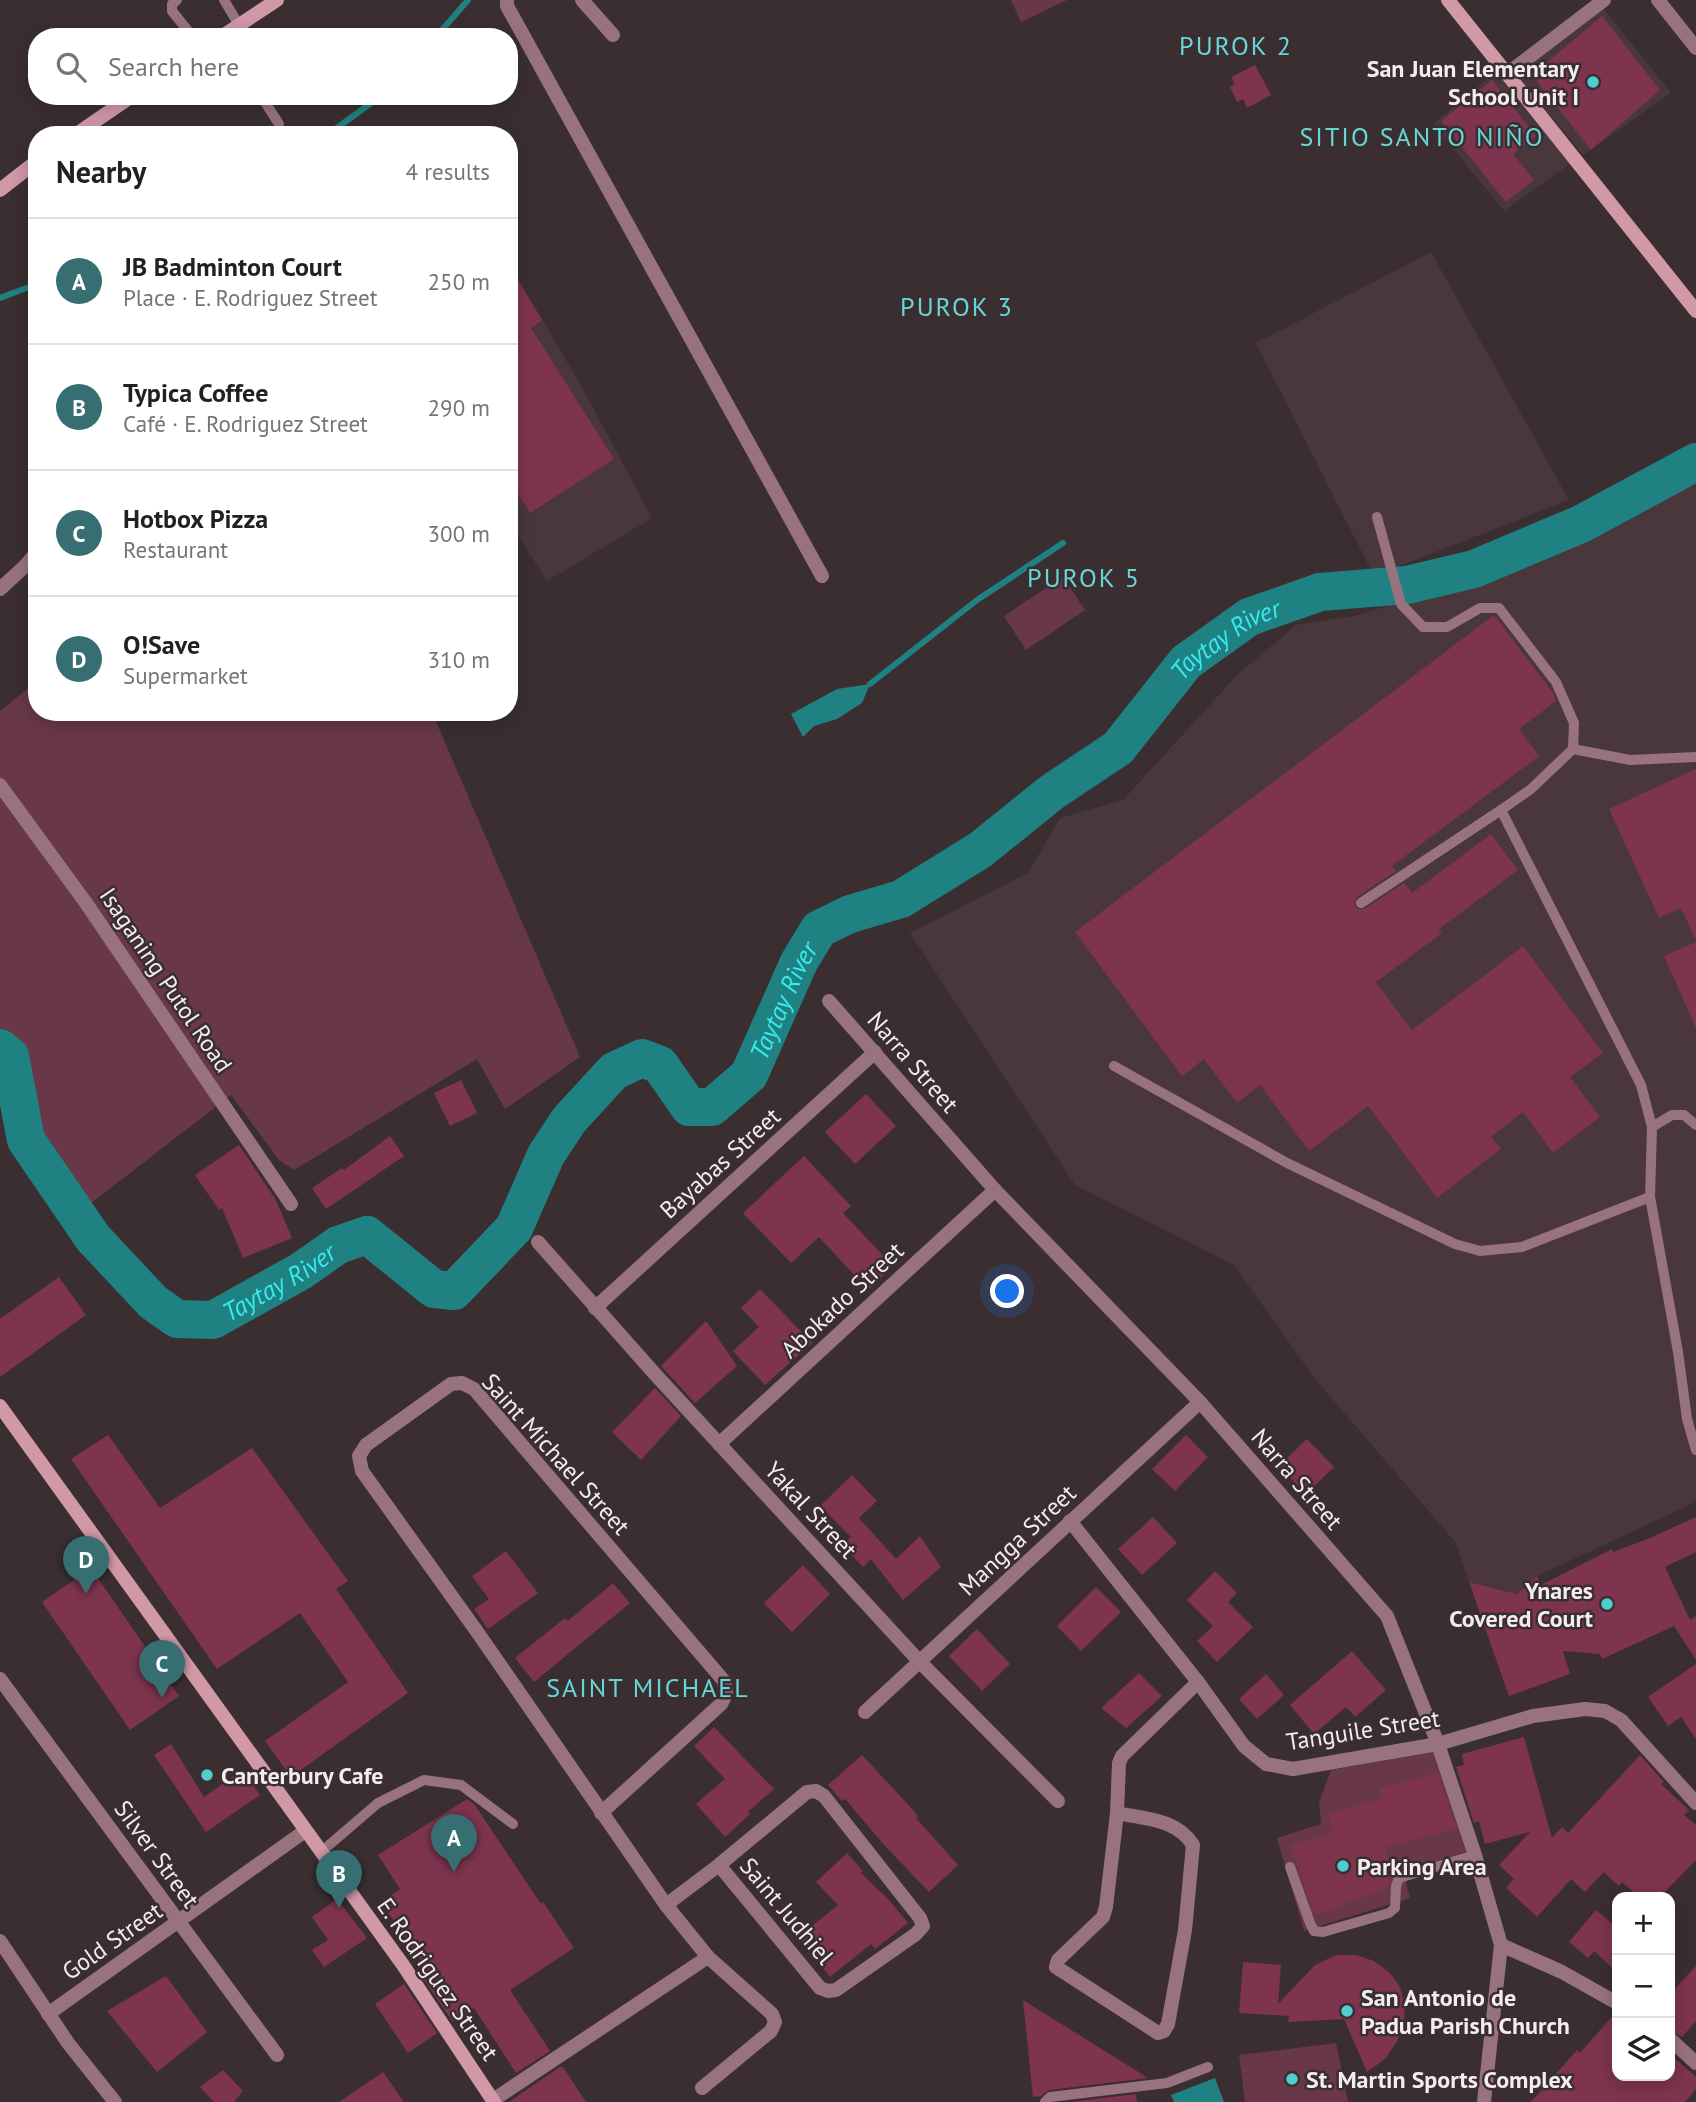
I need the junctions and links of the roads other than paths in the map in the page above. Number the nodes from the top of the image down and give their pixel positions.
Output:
1 (177, 0) edge
2 (224, 0) edge
3 (277, 0) edge
4 (507, 0) edge
5 (582, 0) edge
6 (1448, 0) edge
7 (1604, 0) edge
8 (1658, 0) edge
9 (239, 25) junction
10 (186, 28) edge
11 (234, 28) edge
12 (613, 35) dead end
13 (1696, 48) edge
14 (1507, 74) junction
15 (119, 105) edge
16 (267, 105) edge
17 (279, 124) dead end
18 (88, 126) edge
19 (28, 168) edge
20 (0, 190) edge
21 (1696, 311) edge
22 (1377, 517) dead end
23 (28, 562) edge
24 (822, 576) dead end
25 (0, 589) edge
26 (1573, 749) junction
27 (1696, 757) edge
28 (0, 785) edge
29 (1502, 810) junction
30 (1361, 903) dead end
31 (829, 1001) dead end
32 (875, 1052) junction
33 (1114, 1066) dead end
34 (1696, 1125) edge
35 (1652, 1127) junction
36 (995, 1191) junction
37 (1650, 1197) junction
38 (291, 1204) dead end
39 (538, 1242) dead end
40 (596, 1308) junction
41 (1200, 1402) junction
42 (0, 1406) edge
43 (719, 1444) junction
44 (1696, 1450) edge
45 (1070, 1521) junction
46 (919, 1661) junction
47 (0, 1679) edge
48 (1198, 1682) junction
49 (865, 1712) dead end
50 (1438, 1744) junction
51 (1690, 1786) edge
52 (1058, 1801) dead end
53 (1696, 1803) edge
54 (601, 1813) junction
55 (1117, 1813) junction
56 (513, 1824) dead end
57 (305, 1831) junction
58 (321, 1852) junction
59 (1475, 1856) junction
60 (719, 1865) junction
61 (1290, 1867) dead end
62 (666, 1905) junction
63 (179, 1922) junction
64 (0, 1941) edge
65 (1501, 1945) junction
66 (708, 1957) junction
67 (1612, 2000) edge
68 (48, 2014) junction
69 (1675, 2044) edge
70 (277, 2055) dead end
71 (1696, 2063) edge
72 (1208, 2067) dead end
73 (702, 2088) dead end
74 (494, 2101) edge
75 (116, 2102) edge
76 (1045, 2102) edge
77 (1484, 2102) edge

1 - 10 lane
2 - 9 lane
3 - 9 street
4 - 24 street
5 - 12 street
6 - 14 street
7 - 14 street
8 - 13 street
9 - 11 street
14 - 21 street
15 - 18 street
16 - 17 lane
19 - 20 street
22 - 26 lane
23 - 25 street
26 - 27 lane
26 - 29 lane
28 - 38 street, Isaganing Putol Road
29 - 30 lane
29 - 35 lane
31 - 32 street, Narra Street
32 - 36 street, Narra Street
32 - 40 street, Bayabas Street
33 - 37 lane
34 - 35 lane
35 - 37 lane
36 - 41 street, Narra Street
36 - 43 street, Abokado Street
37 - 44 lane
39 - 40 street, Yakal Street
40 - 43 street, Yakal Street
41 - 45 street, Mangga Street
41 - 50 street, Narra Street
42 - 57 street, E. Rodriguez Street
43 - 46 street, Yakal Street
45 - 46 street, Mangga Street
45 - 48 street, Tanguile Street
46 - 49 street, Mangga Street
46 - 52 street, Yakal Street
47 - 63 street, Silver Street
48 - 50 street, Tanguile Street
48 - 55 street
50 - 51 street, Tanguile Street
50 - 59 street, Narra Street
51 - 53 street, Tanguile Street
54 - 54 street, Saint Michael Street
54 - 62 street, Saint Michael Street
55 - 55 street
56 - 58 lane
57 - 58 street, E. Rodriguez Street
57 - 63 street, Gold Street
58 - 74 street, E. Rodriguez Street
59 - 61 lane
59 - 65 street, Narra Street
60 - 60 street, Saint Judhiel
60 - 62 street
62 - 66 street, Saint Michael Street
63 - 68 street, Gold Street
63 - 70 street, Silver Street
64 - 68 street
65 - 67 street
65 - 77 street, Narra Street
66 - 73 street, Saint Michael Street
66 - 74 street
68 - 75 street
69 - 71 street
72 - 76 lane

